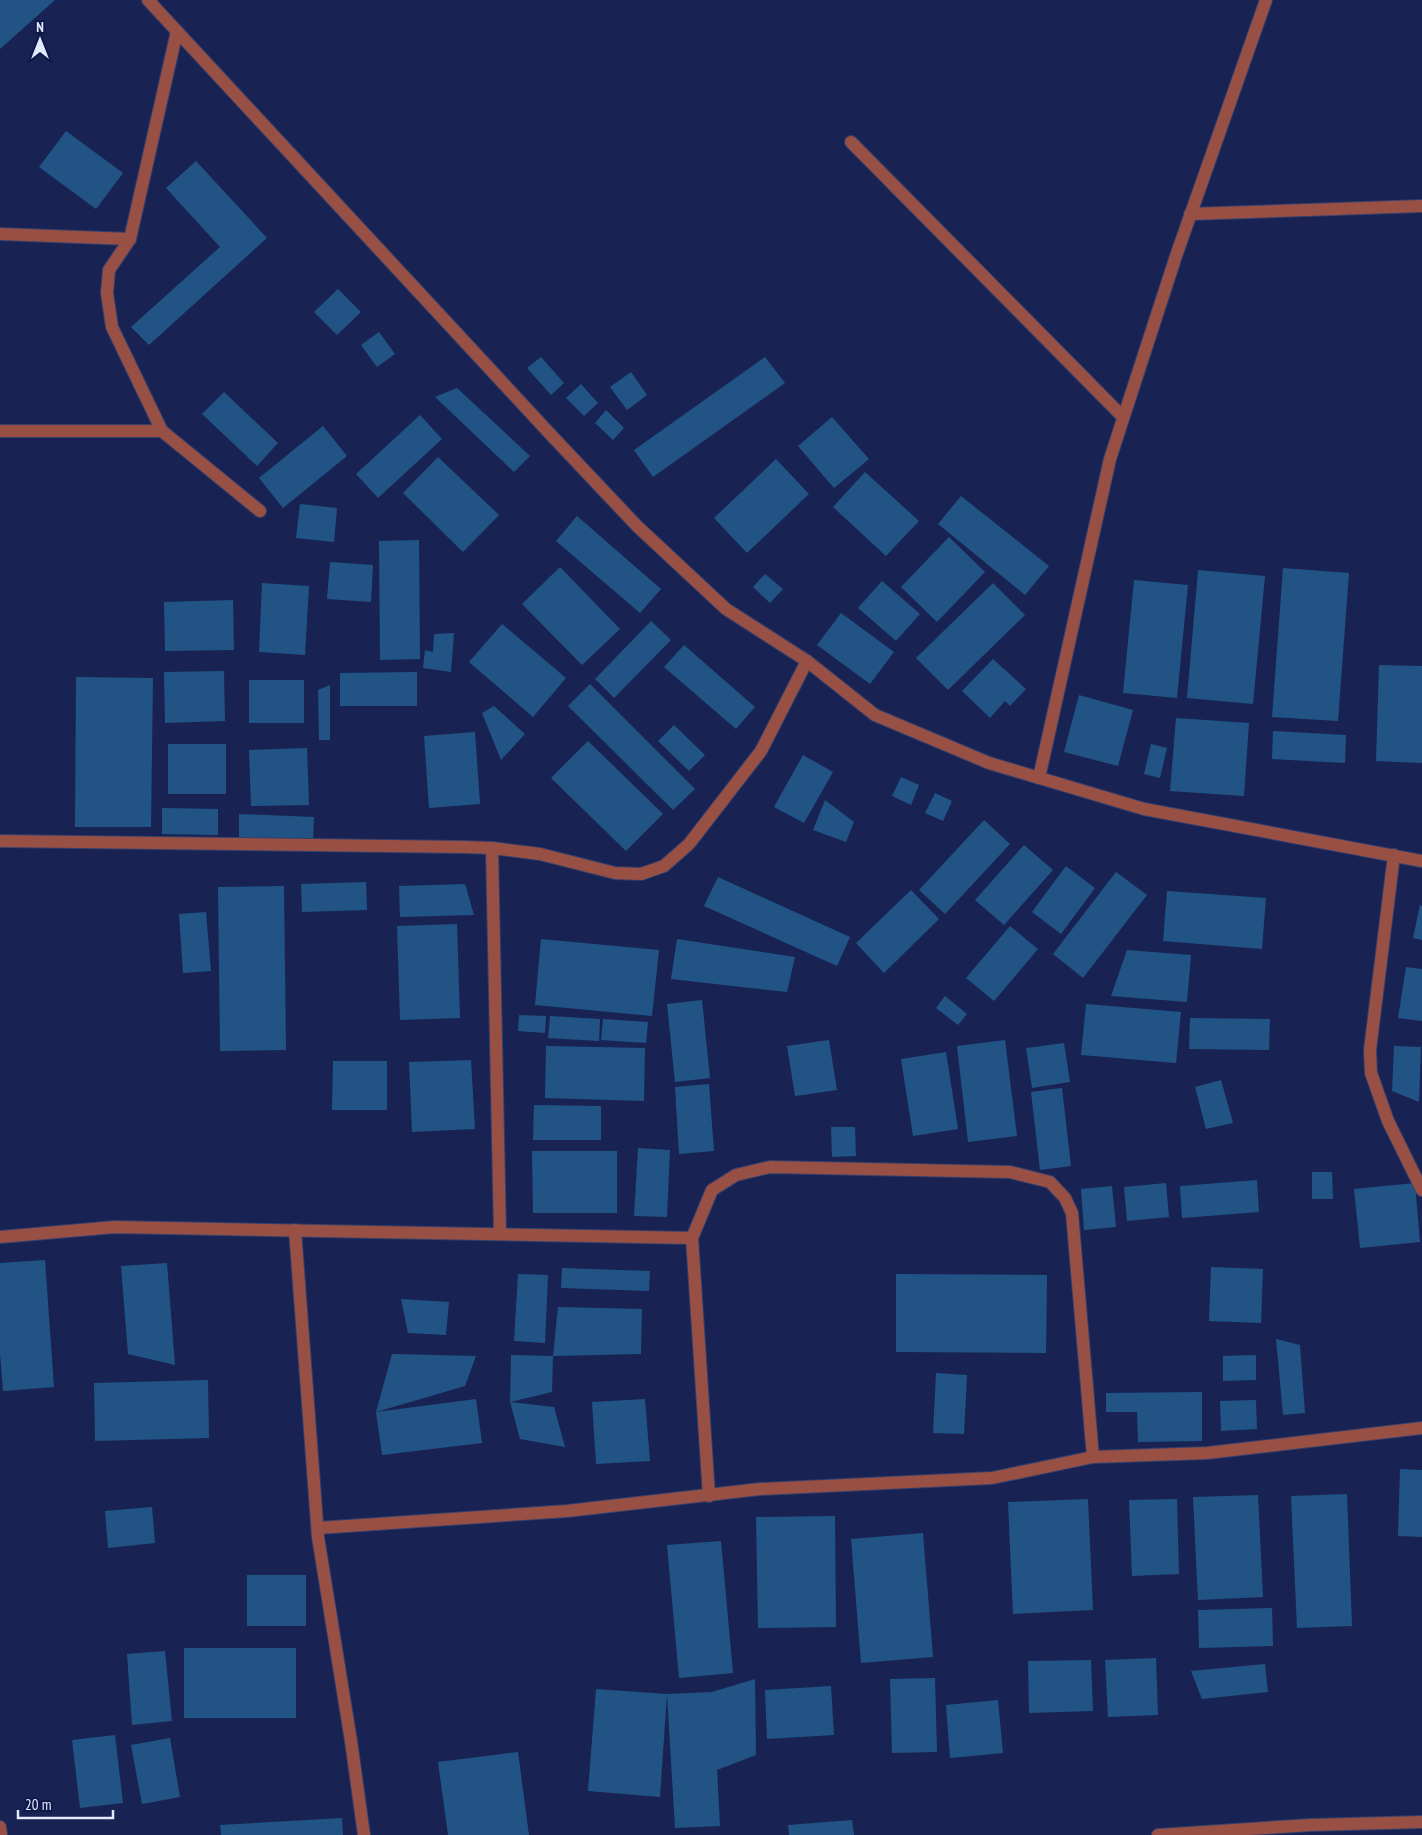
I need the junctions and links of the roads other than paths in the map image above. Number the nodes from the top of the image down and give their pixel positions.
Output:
1 (148, 0) edge
2 (1266, 0) edge
3 (177, 31) junction
4 (851, 142) dead end
5 (1422, 206) edge
6 (1190, 214) junction
7 (0, 234) edge
8 (130, 239) junction
9 (1123, 418) junction
10 (0, 430) edge
11 (162, 430) junction
12 (260, 511) dead end
13 (807, 660) junction
14 (1039, 778) junction
15 (0, 841) edge
16 (492, 848) junction
17 (1394, 856) junction
18 (1422, 861) edge
19 (1422, 1190) edge
20 (295, 1230) junction
21 (500, 1234) junction
22 (0, 1237) edge
23 (692, 1238) junction
24 (1422, 1428) edge
25 (1093, 1457) junction
26 (709, 1496) junction
27 (318, 1528) junction
28 (1422, 1822) edge
29 (0, 1827) edge
30 (1, 1835) edge
31 (364, 1835) edge
32 (1158, 1835) edge

1 - 3 street
2 - 6 street
3 - 8 street
3 - 13 street
4 - 9 street
5 - 6 street
6 - 9 street
7 - 8 street
8 - 11 street
9 - 14 street
10 - 11 street
11 - 12 street
13 - 14 street
13 - 16 street
14 - 17 street
15 - 16 street
16 - 21 street
17 - 18 street
17 - 19 street
20 - 21 street
20 - 22 street
20 - 27 street
21 - 23 street
23 - 25 street
23 - 26 street
24 - 25 street
25 - 26 street
26 - 27 street
27 - 31 street
28 - 32 street
29 - 30 street

